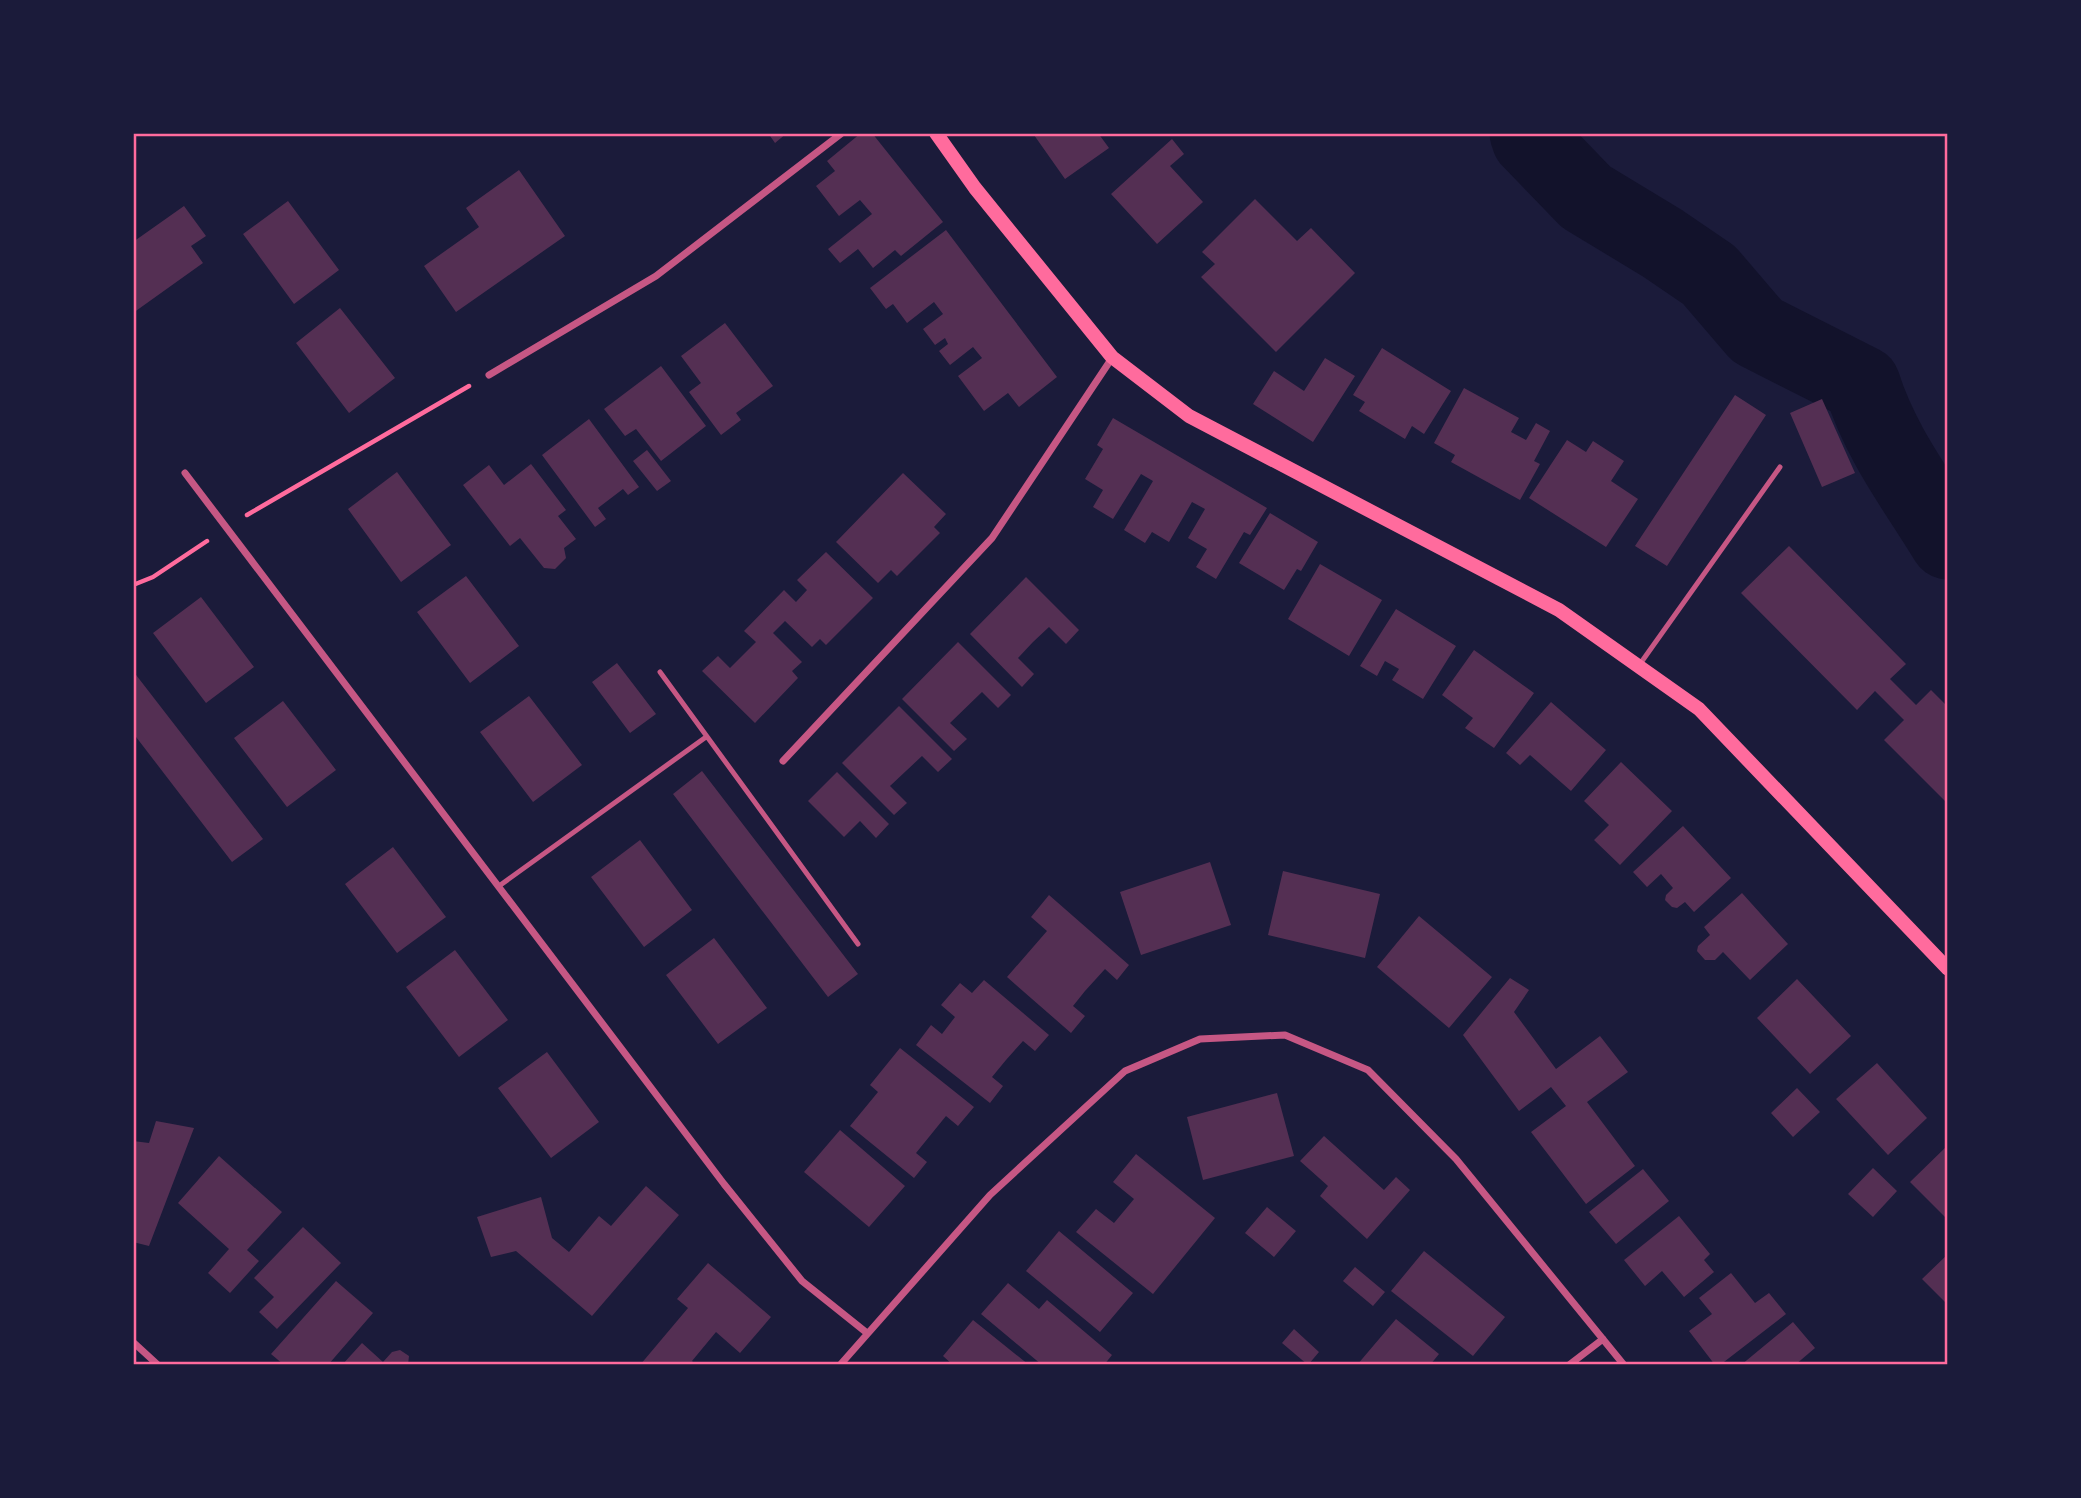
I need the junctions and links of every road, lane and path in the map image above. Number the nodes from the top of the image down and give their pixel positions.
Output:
1 (842, 133) edge
2 (936, 133) edge
3 (1112, 357) junction
4 (489, 375) joint
5 (1780, 467) dead end
6 (185, 472) dead end
7 (228, 527) junction
8 (133, 585) edge
9 (1638, 667) junction
10 (660, 672) dead end
11 (706, 737) junction
12 (783, 761) dead end
13 (499, 886) junction
14 (858, 944) dead end
15 (1948, 969) edge
16 (867, 1333) junction
17 (1603, 1339) junction
18 (133, 1342) edge
19 (158, 1365) edge
20 (840, 1365) edge
21 (1569, 1365) edge
22 (1624, 1365) edge

1 - 4 street
2 - 3 main road
3 - 9 main road
3 - 12 street
4 - 7 path
5 - 9 lane
6 - 7 street
7 - 8 path
7 - 13 street
9 - 15 main road
10 - 11 lane
11 - 13 lane
11 - 14 lane
13 - 16 street
16 - 17 street
16 - 20 street
17 - 21 street
17 - 22 street
18 - 19 street

